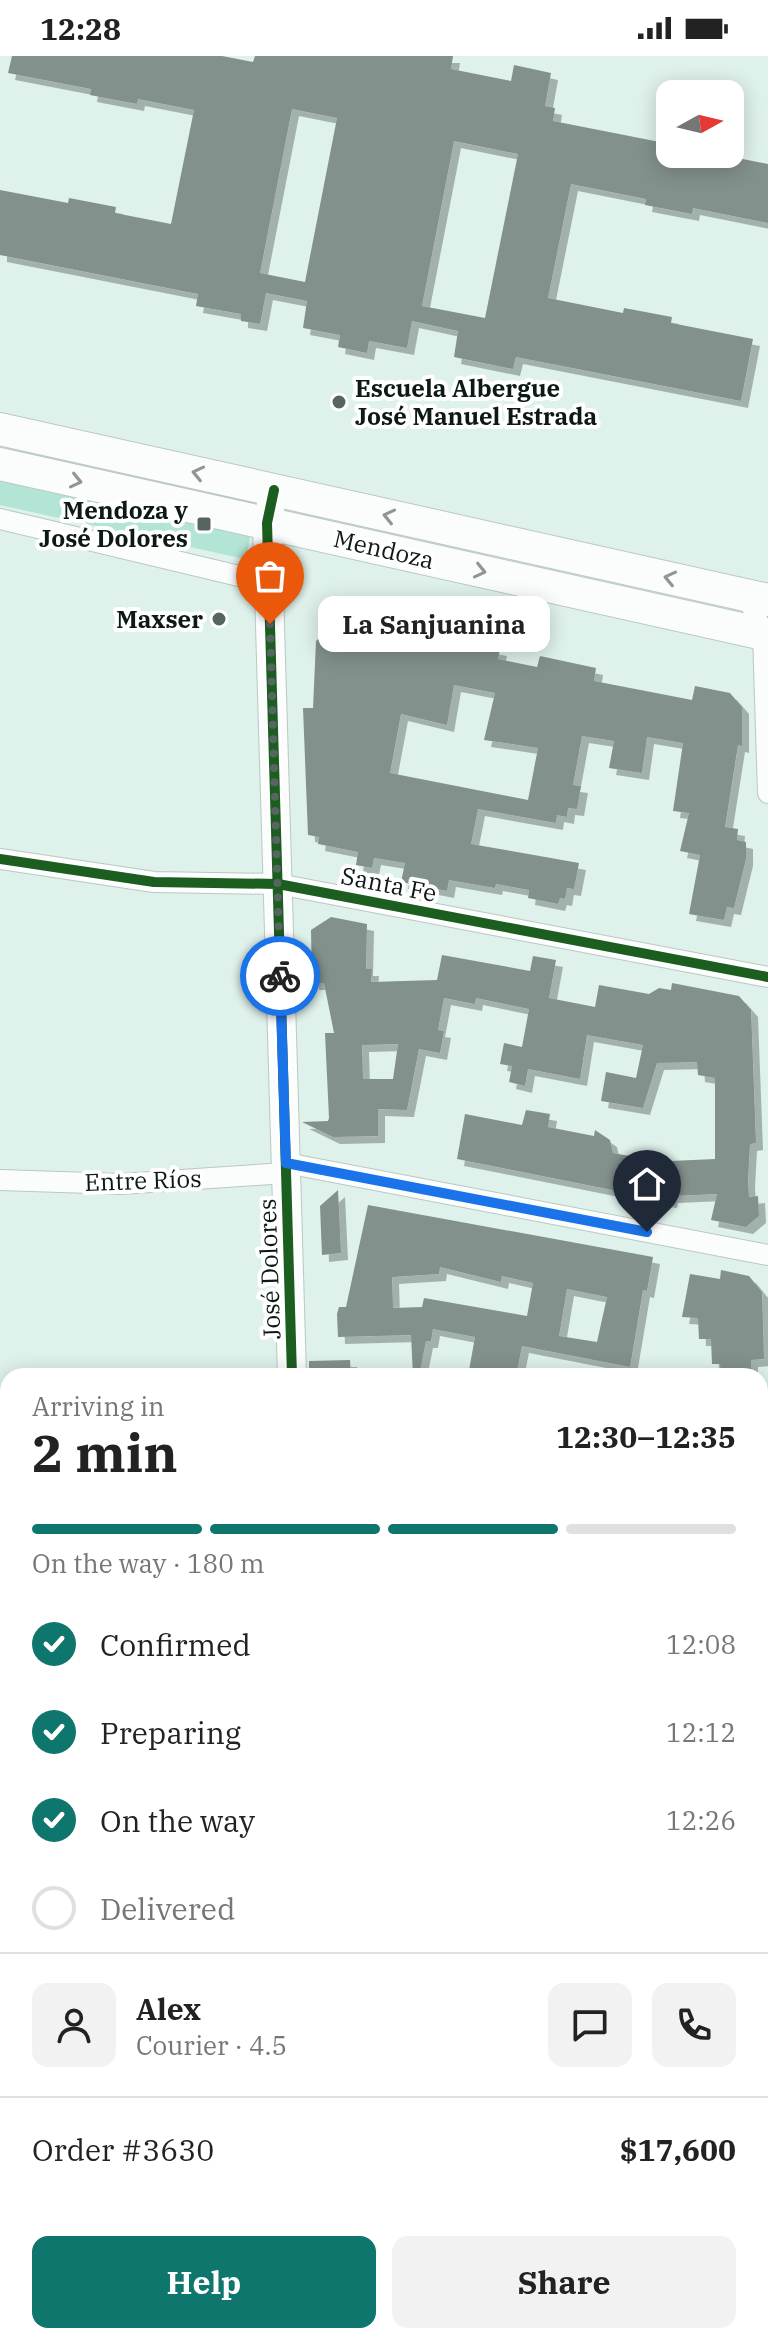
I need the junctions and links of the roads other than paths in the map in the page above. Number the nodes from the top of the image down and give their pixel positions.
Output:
1 (0, 429) edge
2 (0, 464) edge
3 (274, 490) junction
4 (0, 519) edge
5 (267, 523) junction
6 (269, 578) junction
7 (757, 597) edge
8 (766, 634) edge
9 (768, 793) edge
10 (0, 859) edge
11 (278, 884) junction
12 (768, 977) edge
13 (286, 1168) junction
14 (0, 1180) edge
15 (768, 1255) edge
16 (292, 1368) edge

3 -> 1 main road, Mendoza
2 -> 5 main road, Mendoza
3 - 5 street, José Dolores
7 -> 3 main road, Mendoza
4 - 6 street
5 - 6 street, José Dolores
5 -> 8 main road, Mendoza
6 - 11 street, José Dolores
7 - 8 street
8 - 9 street
10 - 11 street, Santa Fe
11 - 12 street, Santa Fe
11 - 13 street, José Dolores
13 - 14 street, Entre Ríos
13 - 15 street, Entre Ríos
13 - 16 street, José Dolores

